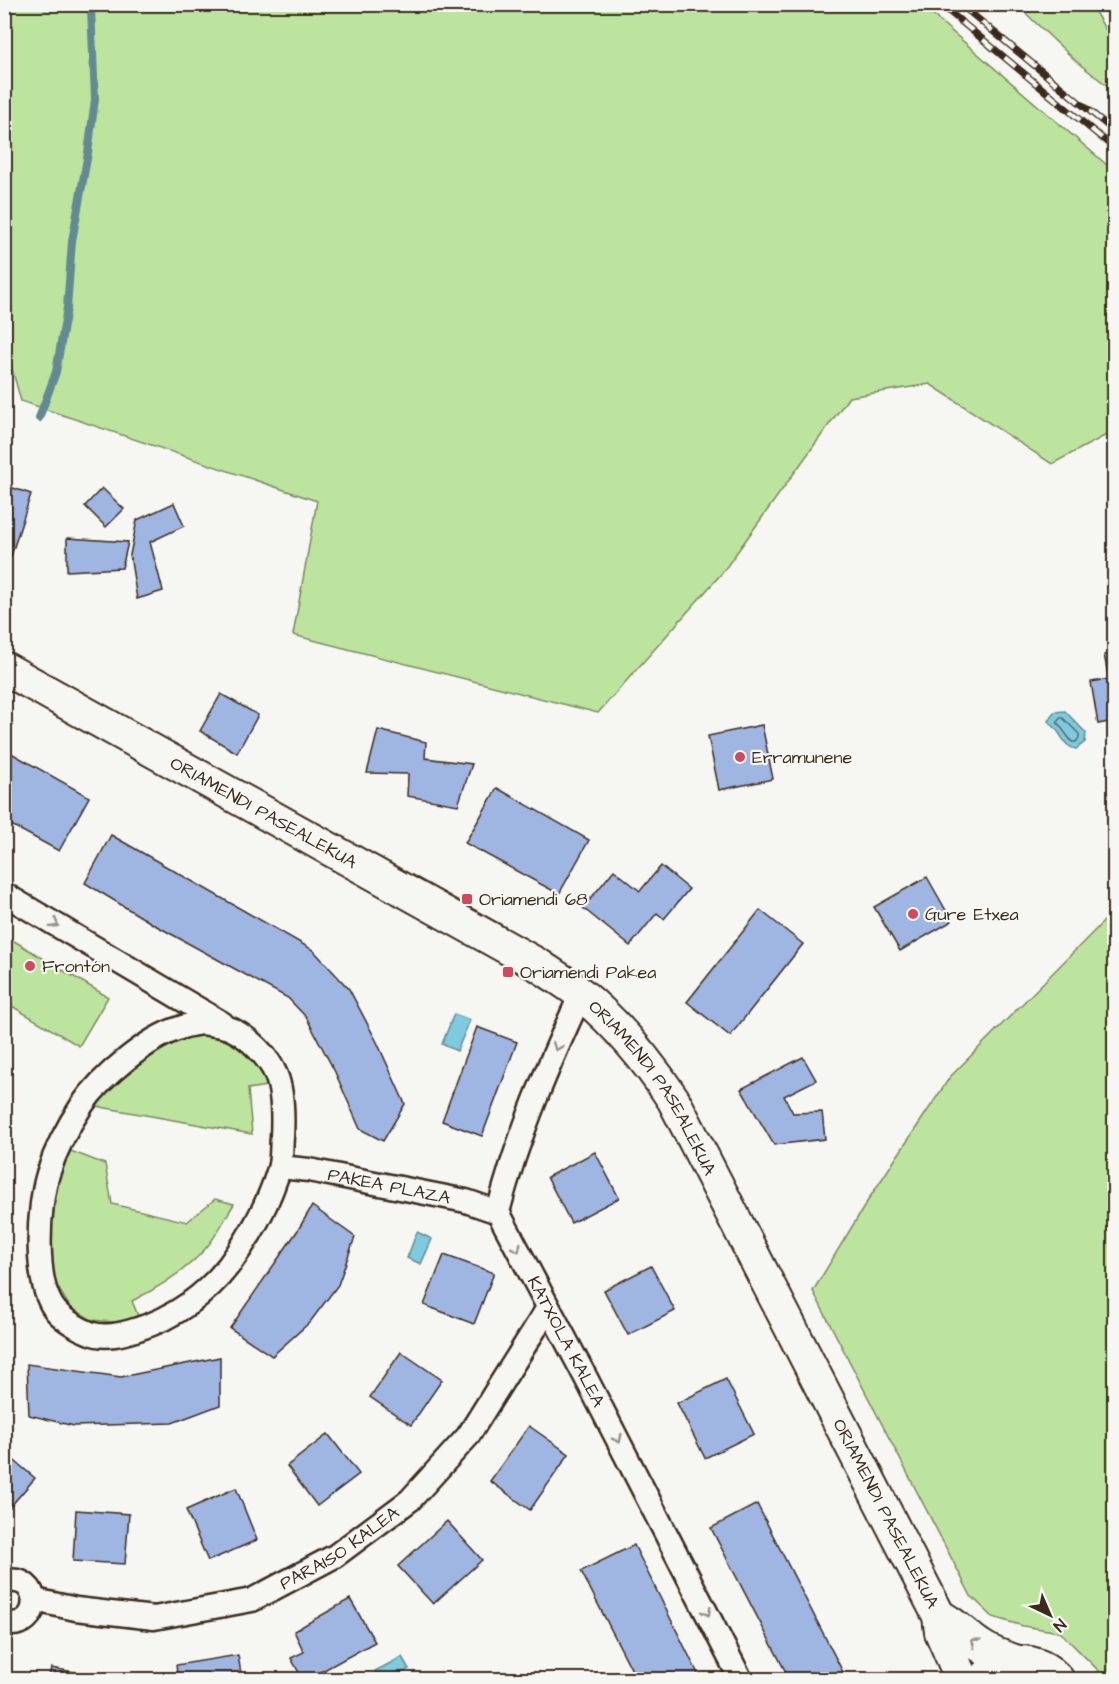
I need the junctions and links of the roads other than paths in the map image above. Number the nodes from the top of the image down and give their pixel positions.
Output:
1 (4, 668) edge
2 (4, 894) edge
3 (581, 994) junction
4 (231, 1029) junction
5 (280, 1167) junction
6 (498, 1212) junction
7 (548, 1308) junction
8 (4, 1582) edge
9 (35, 1600) junction
10 (939, 1616) junction
11 (4, 1623) edge
12 (1015, 1661) junction
13 (741, 1680) edge
14 (962, 1680) edge
15 (983, 1680) edge
16 (1058, 1680) edge

1 - 3 street, ORIAMENDI PASEALEKUA
2 -> 4 street
3 -> 6 street
3 - 10 street, ORIAMENDI PASEALEKUA
4 - 5 street
4 - 5 street
5 - 6 street, PAKEA PLAZA
6 -> 7 street, KATXOLA KALEA
7 - 9 street, PARAISO KALEA
7 -> 13 street, KATXOLA KALEA
8 - 9 street
9 - 11 street
12 -> 10 street, ORIAMENDI PASEALEKUA
10 - 14 street, ORIAMENDI PASEALEKUA
12 - 15 street
12 - 16 street, ORIAMENDI PASEALEKUA

